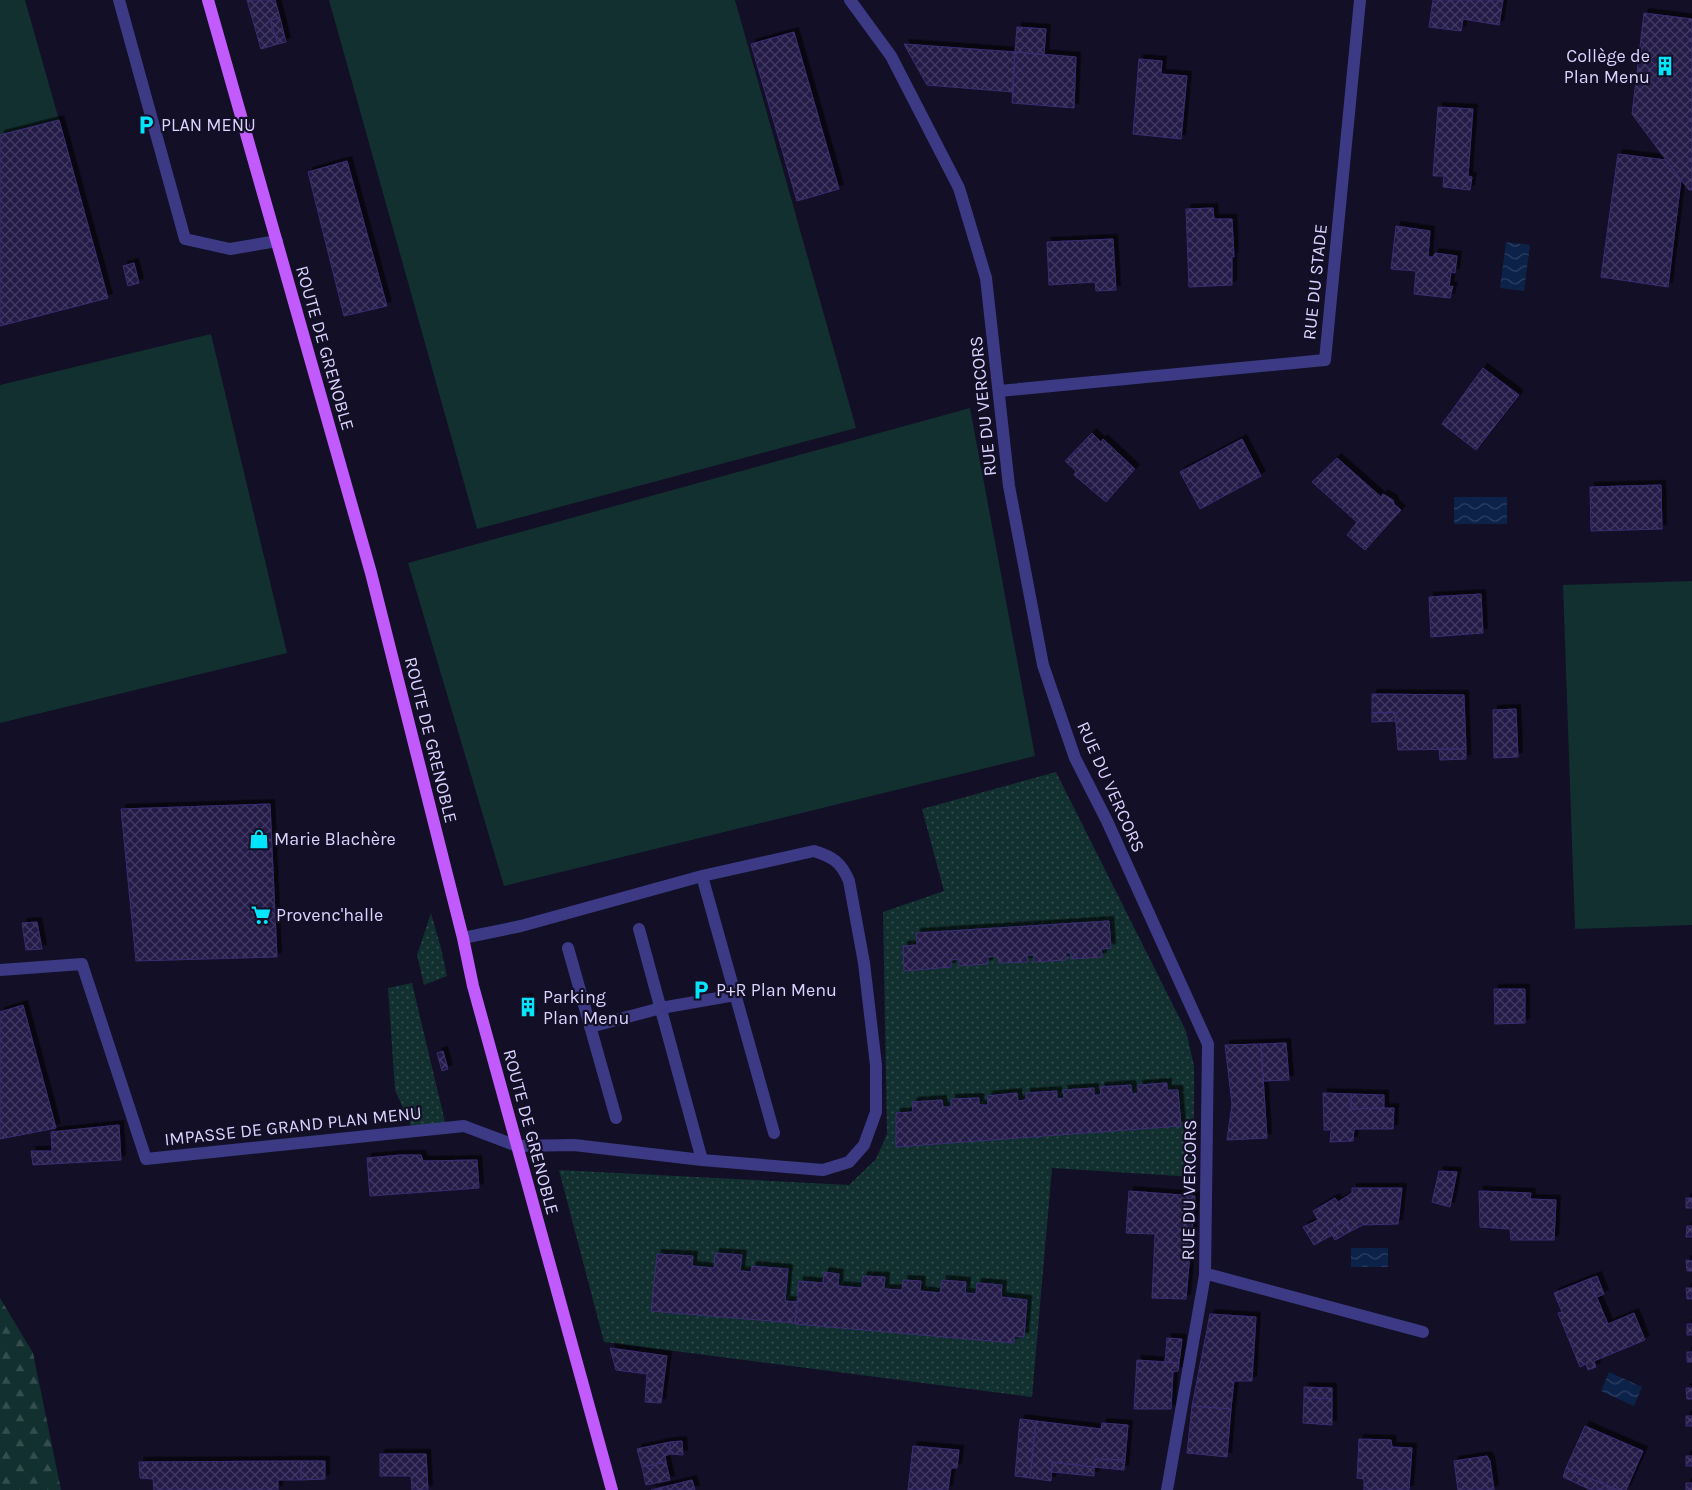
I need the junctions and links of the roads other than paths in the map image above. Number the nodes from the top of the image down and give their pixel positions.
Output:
1 (119, 0) edge
2 (208, 0) edge
3 (850, 0) edge
4 (1360, 0) edge
5 (277, 241) junction
6 (999, 391) junction
7 (702, 876) junction
8 (639, 929) dead end
9 (463, 938) junction
10 (568, 948) dead end
11 (0, 970) edge
12 (734, 995) junction
13 (661, 1008) junction
14 (590, 1027) junction
15 (616, 1118) dead end
16 (774, 1133) dead end
17 (517, 1146) junction
18 (702, 1160) junction
19 (1205, 1275) junction
20 (1422, 1332) dead end
21 (612, 1490) edge
22 (1167, 1490) edge

1 - 5 street
2 - 5 main road, ROUTE DE GRENOBLE
3 - 6 street, RUE DU VERCORS
4 - 6 street, RUE DU STADE
5 - 9 main road, ROUTE DE GRENOBLE
6 - 19 street, RUE DU VERCORS
7 - 9 street
7 - 12 street
7 - 18 street
8 - 13 street
9 - 17 main road, ROUTE DE GRENOBLE
10 - 14 street
11 - 17 street, IMPASSE DE GRAND PLAN MENU
12 - 13 street
12 - 16 street
13 - 14 street
13 - 18 street
14 - 15 street
17 - 18 street
17 - 21 main road, ROUTE DE GRENOBLE
19 - 20 street
19 - 22 street, RUE DU VERCORS

